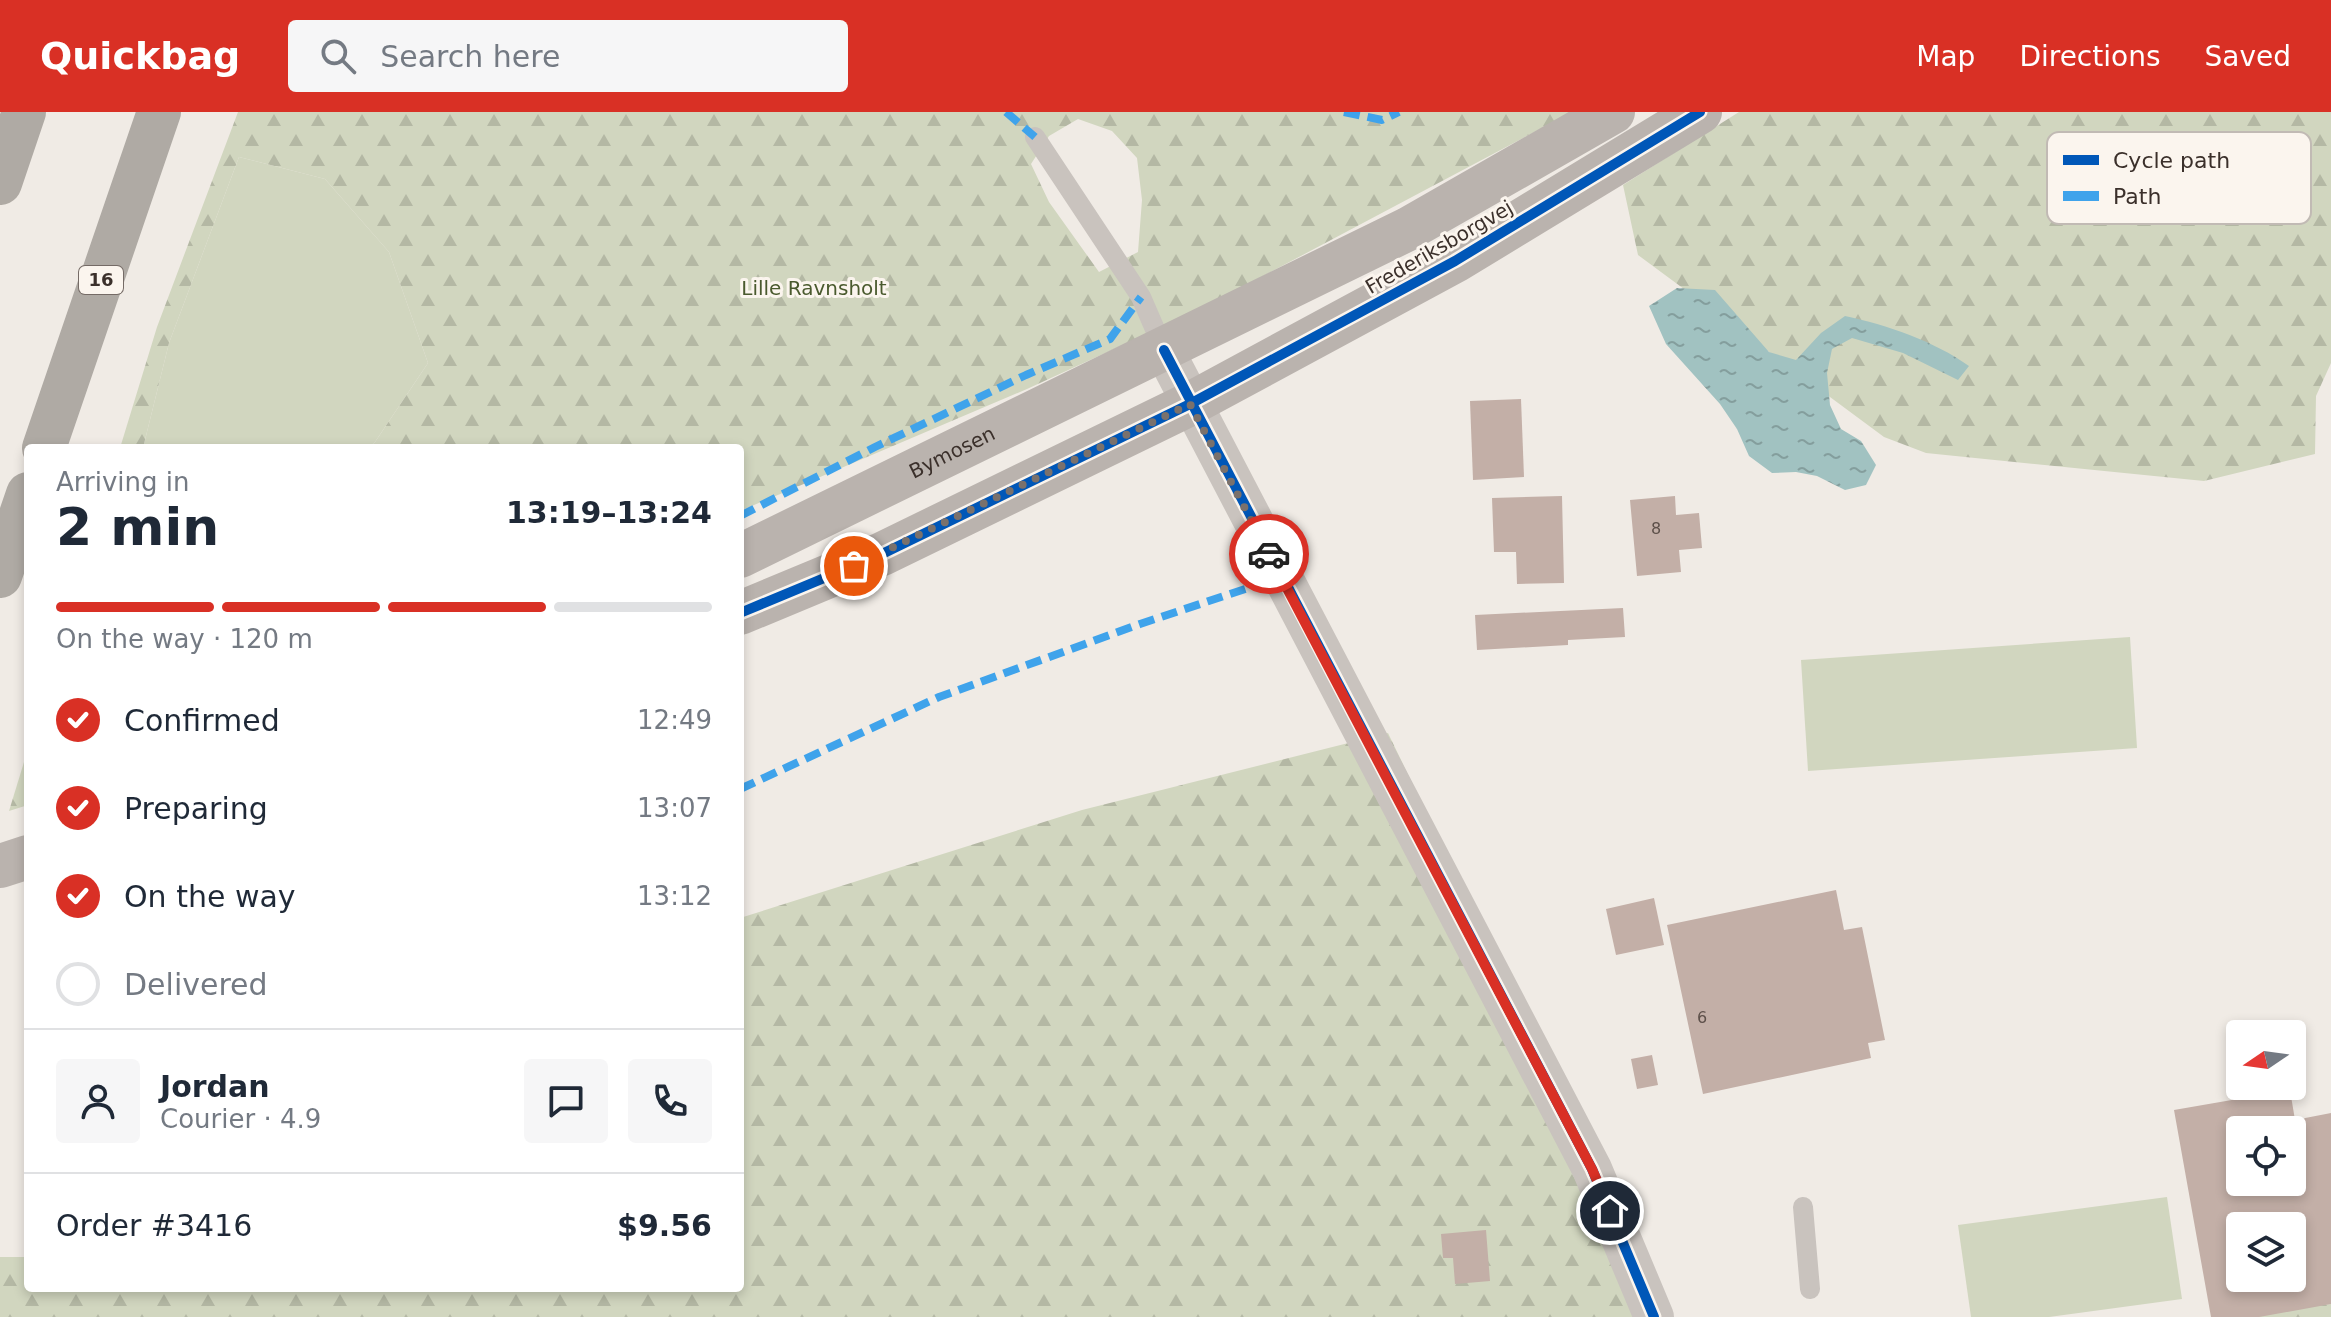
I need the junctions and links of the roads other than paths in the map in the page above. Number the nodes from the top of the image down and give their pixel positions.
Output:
1 (24, 112) edge
2 (159, 112) edge
3 (1613, 112) edge
4 (1700, 112) edge
5 (1035, 137) dead end
6 (0, 183) edge
7 (1164, 350) junction
8 (1190, 404) junction
9 (45, 444) edge
10 (24, 506) edge
11 (744, 554) edge
12 (0, 576) edge
13 (744, 611) edge
14 (24, 858) edge
15 (0, 866) edge
16 (1803, 1207) dead end
17 (1810, 1289) dead end
18 (1654, 1317) edge

1 - 6 highway
2 - 9 highway, 16
3 - 7 street, Frederiksborgvej
4 - 8 street, Frederiksborgvej
5 - 7 lane
7 - 8 street
7 - 11 street, Bymosen
8 - 13 street
8 - 18 street
10 - 12 highway
14 - 15 street
16 - 17 lane

